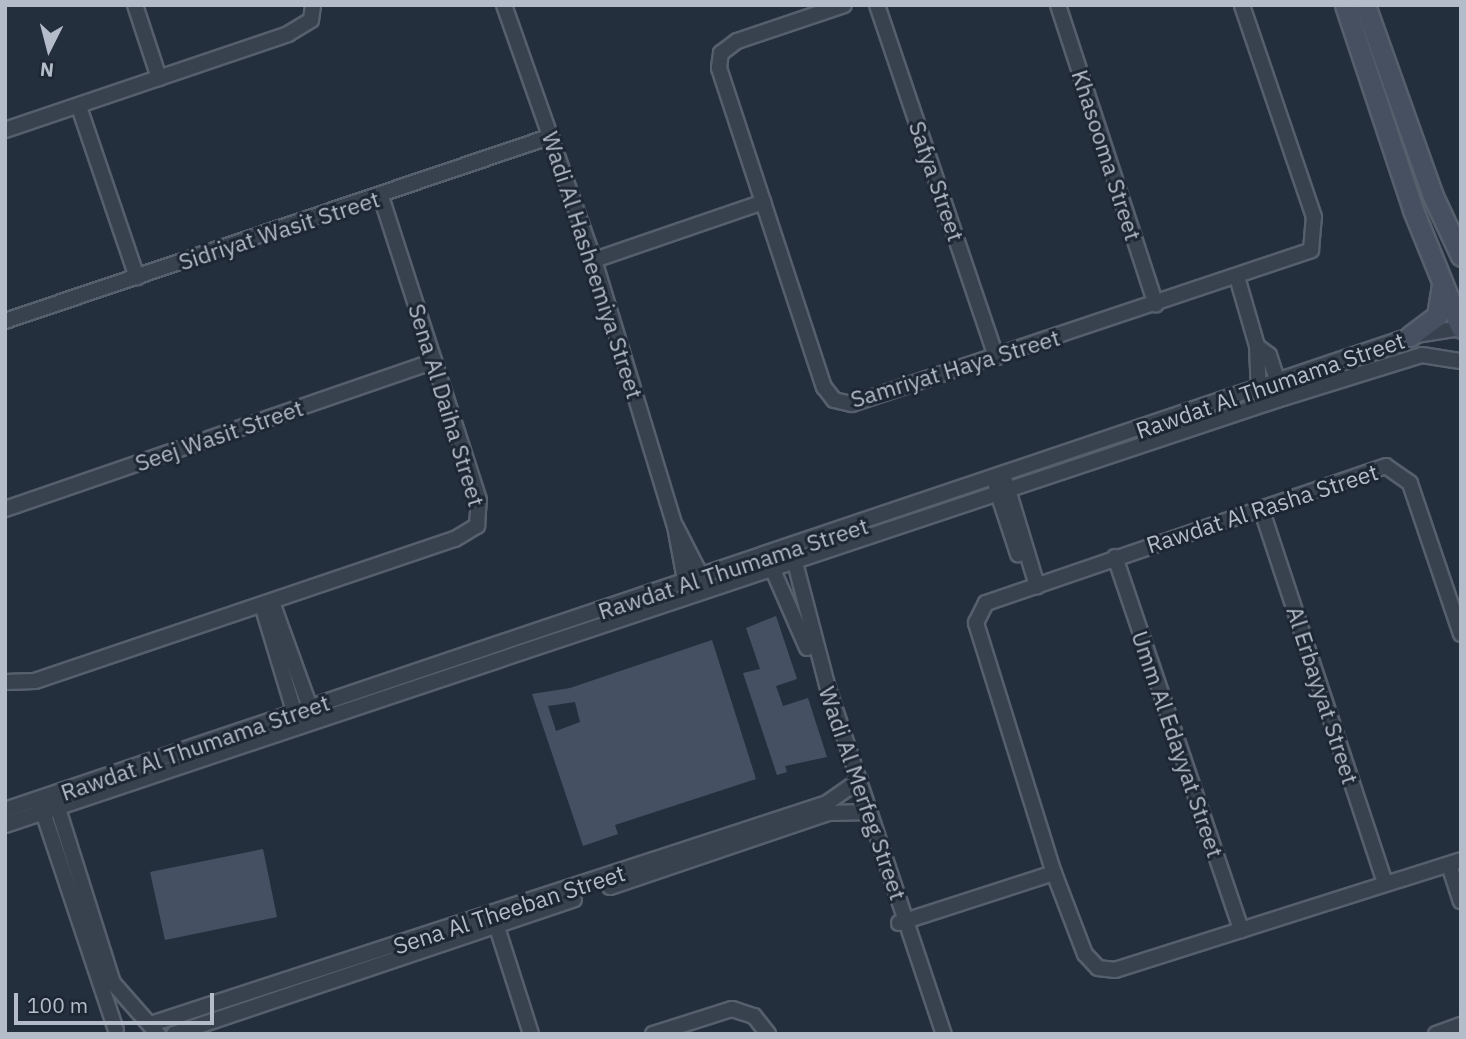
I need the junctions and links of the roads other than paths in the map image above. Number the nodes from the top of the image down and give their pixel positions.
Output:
1 (135, 5) edge
2 (313, 5) edge
3 (504, 5) edge
4 (844, 5) edge
5 (877, 5) edge
6 (1058, 5) edge
7 (1242, 5) edge
8 (1345, 5) edge
9 (1365, 5) edge
10 (159, 78) junction
11 (79, 107) junction
12 (5, 130) edge
13 (552, 136) junction
14 (381, 195) junction
15 (763, 202) junction
16 (1461, 256) edge
17 (594, 260) junction
18 (137, 277) junction
19 (1237, 277) junction
20 (1442, 278) junction
21 (1156, 304) junction
22 (5, 321) edge
23 (1461, 328) edge
24 (1409, 336) junction
25 (1257, 346) junction
26 (996, 357) junction
27 (434, 361) junction
28 (1461, 361) edge
29 (1278, 381) junction
30 (1257, 388) junction
31 (1283, 398) junction
32 (1262, 405) junction
33 (1001, 485) junction
34 (1261, 508) junction
35 (5, 509) edge
36 (675, 526) junction
37 (793, 555) junction
38 (1115, 557) junction
39 (770, 563) junction
40 (705, 584) junction
41 (1033, 587) junction
42 (686, 590) junction
43 (267, 603) junction
44 (1461, 634) edge
45 (5, 682) edge
46 (294, 712) junction
47 (313, 714) junction
48 (300, 727) junction
49 (857, 783) junction
50 (48, 804) junction
51 (5, 810) edge
52 (865, 811) junction
53 (5, 825) edge
54 (1455, 862) edge
55 (1054, 873) junction
56 (1385, 883) junction
57 (1461, 901) edge
58 (81, 911) junction
59 (494, 920) junction
60 (902, 922) junction
61 (1241, 930) junction
62 (1461, 1025) edge
63 (150, 1026) edge
64 (115, 1032) edge
65 (174, 1034) edge
66 (531, 1034) edge
67 (653, 1034) edge
68 (768, 1034) edge
69 (935, 1034) edge
70 (944, 1034) edge
71 (1436, 1034) edge

1 - 10 street
2 - 10 street
3 - 13 street, Wadi Al Hasheemiya Street
4 - 15 street, Samriyat Haya Street
5 - 26 street, Safya Street
6 - 21 street, Khasooma Street
7 - 19 street, Samriyat Haya Street
8 - 20 main road
9 - 16 main road
10 - 11 street
11 - 12 street
11 - 18 street
13 - 14 street, Sidriyat Wasit Street
13 - 17 street, Wadi Al Hasheemiya Street
14 - 18 street, Sidriyat Wasit Street
14 - 27 street, Sena Al Daiha Street
15 - 17 street
15 - 26 street, Samriyat Haya Street
17 - 36 street, Wadi Al Hasheemiya Street
18 - 22 street, Sidriyat Wasit Street
19 - 21 street, Samriyat Haya Street
19 - 25 street
20 - 23 main road
20 - 24 main road
21 - 26 street, Samriyat Haya Street
23 - 24 street, Rawdat Al Thumama Street
24 - 29 street, Rawdat Al Thumama Street
25 - 29 street
25 - 30 street
27 - 35 street, Seej Wasit Street
27 - 43 street, Sena Al Daiha Street
28 - 31 street, Rawdat Al Thumama Street
29 - 30 street, Rawdat Al Thumama Street
29 - 31 street
30 - 32 street
30 - 33 street, Rawdat Al Thumama Street
31 - 32 street, Rawdat Al Thumama Street
32 - 33 street, Rawdat Al Thumama Street
33 - 37 street, Rawdat Al Thumama Street
33 - 41 street
34 - 38 street, Rawdat Al Rasha Street
34 - 44 street, Rawdat Al Rasha Street
34 - 56 street, Al Erbayyat Street
36 - 40 street, Wadi Al Hasheemiya Street
36 - 42 street, Wadi Al Hasheemiya Street
37 - 39 street, Rawdat Al Thumama Street
37 - 49 street, Wadi Al Merfeg Street
38 - 41 street, Rawdat Al Rasha Street
38 - 61 street, Umm Al Edayyat Street
39 - 40 street, Rawdat Al Thumama Street
39 - 49 street, Wadi Al Merfeg Street
40 - 42 street, Rawdat Al Thumama Street
41 - 55 street, Rawdat Al Rasha Street
42 - 47 street, Rawdat Al Thumama Street
43 - 45 street, Sena Al Daiha Street
43 - 46 street
43 - 47 street
46 - 47 street, Rawdat Al Thumama Street
46 - 48 street
46 - 50 street, Rawdat Al Thumama Street
47 - 48 street, Rawdat Al Thumama Street
48 - 50 street, Rawdat Al Thumama Street
49 - 52 street, Wadi Al Merfeg Street
49 - 59 street, Sena Al Theeban Street
50 - 51 street, Rawdat Al Thumama Street
50 - 53 street, Rawdat Al Thumama Street
50 - 58 street
52 - 59 street, Sena Al Theeban Street
52 - 60 street, Wadi Al Merfeg Street
54 - 56 street, Rawdat Al Rasha Street
54 - 57 street, Rawdat Al Rasha Street
55 - 60 street
55 - 61 street, Rawdat Al Rasha Street
56 - 61 street, Rawdat Al Rasha Street
58 - 63 street
58 - 64 street
59 - 63 street, Sena Al Theeban Street
59 - 65 street, Sena Al Theeban Street
59 - 66 street
60 - 69 street, Wadi Al Merfeg Street
60 - 70 street, Wadi Al Merfeg Street
62 - 71 street
63 - 64 street, Sena Al Theeban Street
67 - 68 street

